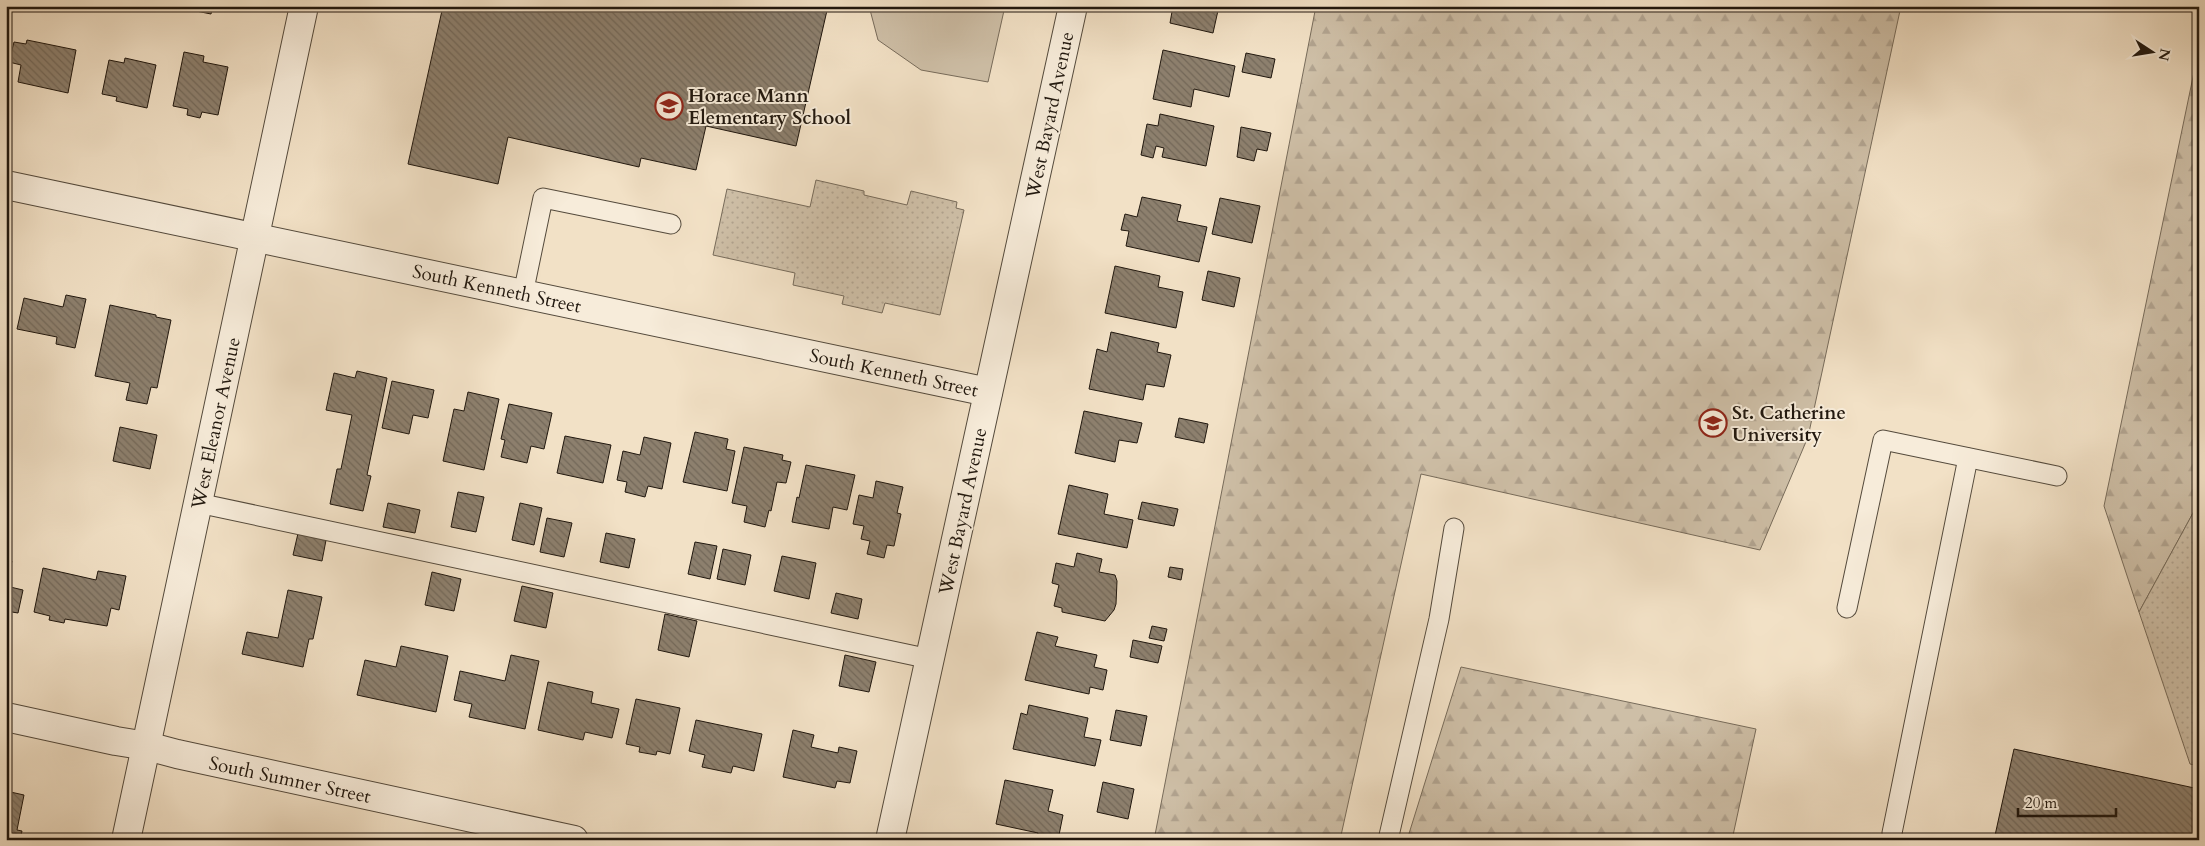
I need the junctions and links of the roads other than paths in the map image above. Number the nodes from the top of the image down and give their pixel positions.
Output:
1 (304, 6) edge
2 (1073, 6) edge
3 (6, 185) edge
4 (671, 224) dead end
5 (254, 237) junction
6 (522, 294) junction
7 (988, 392) junction
8 (1968, 458) junction
9 (2057, 476) dead end
10 (198, 503) junction
11 (1454, 528) dead end
12 (1847, 608) dead end
13 (930, 659) junction
14 (6, 717) edge
15 (147, 746) junction
16 (126, 840) edge
17 (574, 840) edge
18 (890, 840) edge
19 (1388, 840) edge
20 (1893, 840) edge

1 - 5 street, West Eleanor Avenue
2 - 7 street, West Bayard Avenue
3 - 5 street, South Kenneth Street
4 - 6 lane
5 - 6 street, South Kenneth Street
5 - 10 street, West Eleanor Avenue
6 - 7 street, South Kenneth Street
7 - 13 street, West Bayard Avenue
8 - 9 lane
8 - 12 lane
8 - 20 lane
10 - 13 lane
10 - 15 street, West Eleanor Avenue
11 - 19 lane
13 - 18 street, West Bayard Avenue
14 - 15 street, South Sumner Street
15 - 16 street, West Eleanor Avenue
15 - 17 street, South Sumner Street

